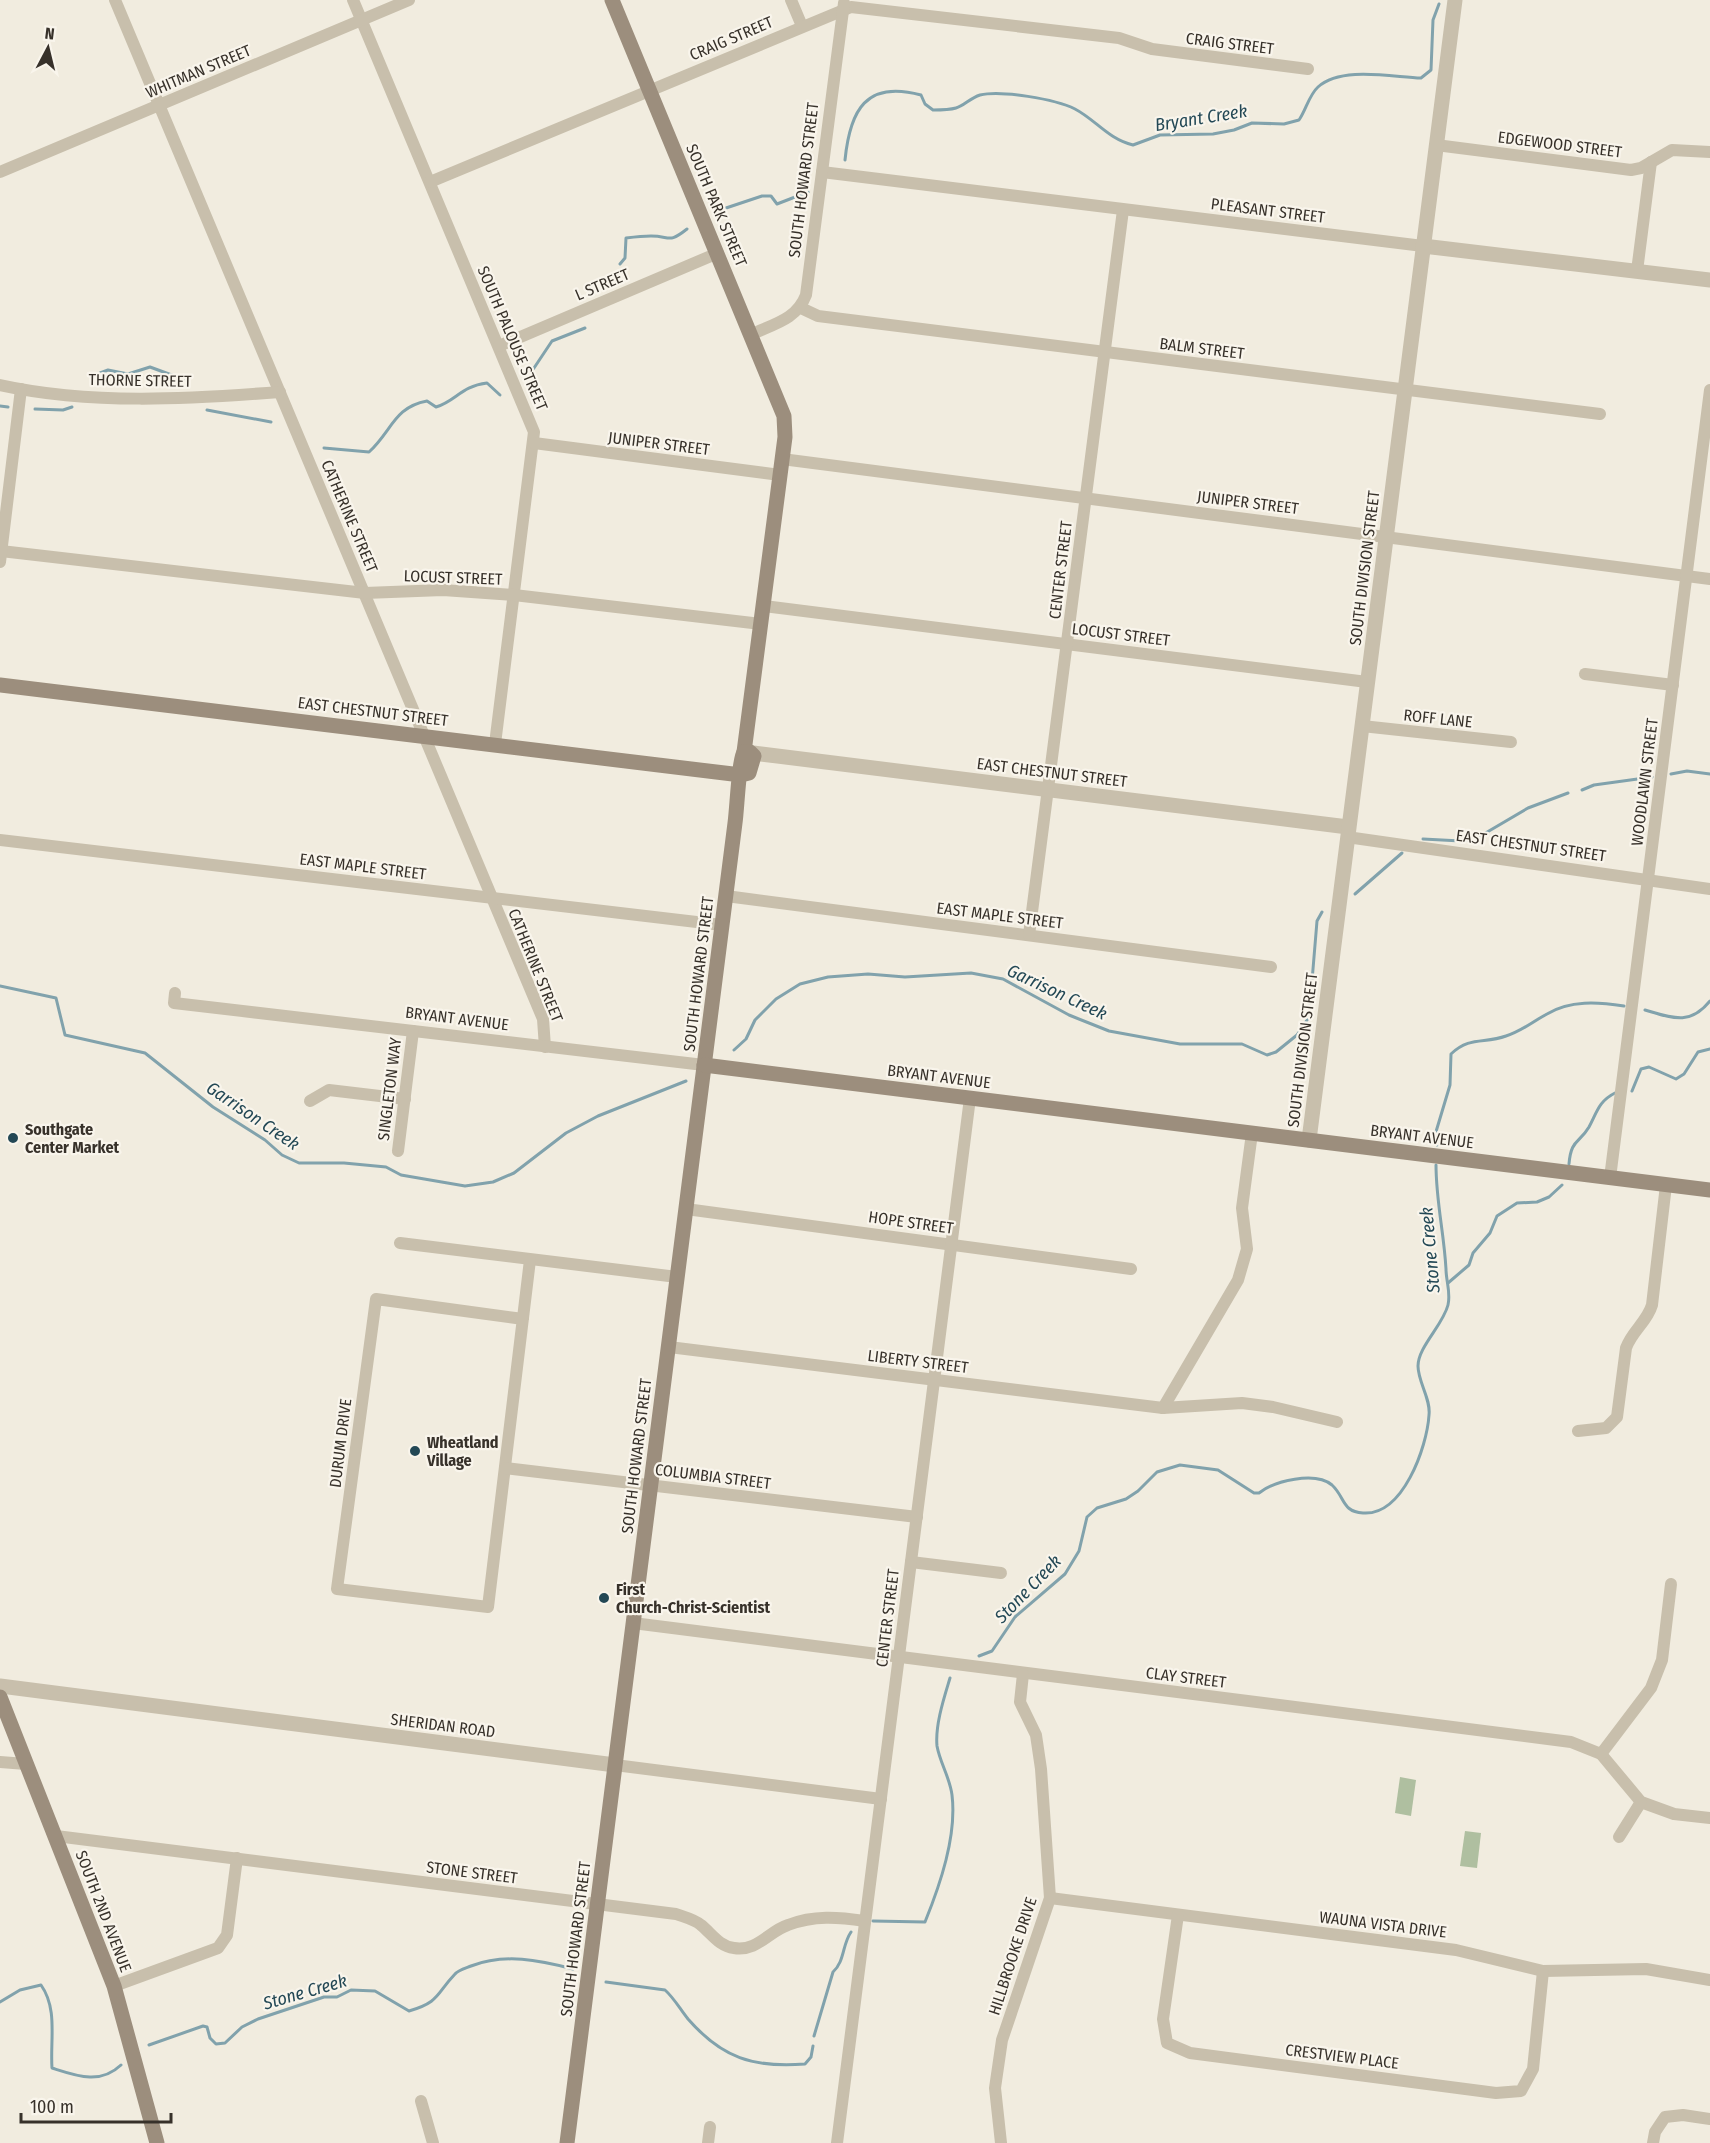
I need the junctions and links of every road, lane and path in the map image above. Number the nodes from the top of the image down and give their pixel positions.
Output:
1 (116, 0) edge
2 (353, 0) edge
3 (409, 0) edge
4 (612, 0) edge
5 (791, 0) edge
6 (1455, 0) edge
7 (843, 4) edge
8 (362, 20) junction
9 (802, 26) junction
10 (1308, 69) dead end
11 (649, 90) junction
12 (159, 105) junction
13 (1436, 145) junction
14 (1710, 152) edge
15 (1651, 162) junction
16 (0, 172) edge
17 (822, 172) junction
18 (430, 182) junction
19 (1123, 210) junction
20 (1423, 246) junction
21 (718, 253) junction
22 (1637, 271) junction
23 (1710, 280) edge
24 (801, 308) junction
25 (752, 334) junction
26 (499, 346) junction
27 (1104, 352) junction
28 (0, 385) edge
29 (21, 389) junction
30 (1405, 390) junction
31 (1710, 390) edge
32 (280, 392) junction
33 (1600, 414) dead end
34 (534, 443) junction
35 (6, 466) edge
36 (781, 467) junction
37 (1086, 498) junction
38 (1386, 537) junction
39 (1, 557) edge
40 (1686, 576) junction
41 (1710, 579) edge
42 (364, 593) junction
43 (514, 595) junction
44 (764, 606) junction
45 (761, 624) junction
46 (1067, 644) junction
47 (1585, 674) dead end
48 (1367, 682) junction
49 (0, 684) edge
50 (1672, 685) junction
51 (1362, 726) junction
52 (423, 736) junction
53 (1511, 742) dead end
54 (495, 744) junction
55 (749, 753) junction
56 (741, 775) junction
57 (1048, 790) junction
58 (1347, 832) junction
59 (0, 840) edge
60 (1648, 880) junction
61 (1710, 889) edge
62 (726, 896) junction
63 (491, 898) junction
64 (722, 925) junction
65 (1029, 935) junction
66 (1271, 967) dead end
67 (175, 993) dead end
68 (413, 1031) junction
69 (545, 1047) junction
70 (704, 1065) junction
71 (970, 1098) junction
72 (405, 1099) junction
73 (310, 1101) dead end
74 (1252, 1133) junction
75 (1309, 1140) junction
76 (398, 1151) dead end
77 (1610, 1178) junction
78 (1666, 1185) junction
79 (1710, 1190) edge
80 (686, 1209) junction
81 (400, 1243) dead end
82 (952, 1245) junction
83 (530, 1260) junction
84 (1131, 1269) dead end
85 (678, 1277) junction
86 (523, 1319) junction
87 (669, 1347) junction
88 (934, 1380) junction
89 (1162, 1408) junction
90 (1337, 1422) dead end
91 (1578, 1431) dead end
92 (505, 1468) junction
93 (651, 1485) junction
94 (917, 1516) junction
95 (911, 1562) junction
96 (1001, 1573) dead end
97 (1671, 1584) dead end
98 (633, 1623) junction
99 (899, 1657) junction
100 (1023, 1674) junction
101 (0, 1686) edge
102 (0, 1697) edge
103 (1601, 1754) junction
104 (0, 1762) edge
105 (26, 1764) junction
106 (615, 1765) junction
107 (881, 1800) junction
108 (1641, 1802) junction
109 (1710, 1818) edge
110 (56, 1836) junction
111 (1619, 1837) dead end
112 (237, 1858) junction
113 (1050, 1898) junction
114 (598, 1905) junction
115 (1178, 1915) junction
116 (865, 1921) junction
117 (1543, 1971) junction
118 (1710, 1980) edge
119 (114, 1986) junction
120 (421, 2101) dead end
121 (1710, 2119) edge
122 (710, 2127) dead end
123 (157, 2143) edge
124 (433, 2143) edge
125 (567, 2143) edge
126 (708, 2143) edge
127 (837, 2143) edge
128 (1001, 2143) edge
129 (1653, 2143) edge

1 - 12 street, CATHERINE STREET
2 - 8 street, SOUTH PALOUSE STREET
3 - 8 street, WHITMAN STREET
4 - 11 main road, SOUTH PARK STREET
5 - 9 street
6 - 13 street, SOUTH DIVISION STREET
7 - 9 street, CRAIG STREET
7 - 10 street, CRAIG STREET
7 - 17 street, SOUTH HOWARD STREET
8 - 12 street, WHITMAN STREET
8 - 18 street, SOUTH PALOUSE STREET
9 - 11 street, CRAIG STREET
11 - 18 street, CRAIG STREET
11 - 21 main road, SOUTH PARK STREET
12 - 16 street, WHITMAN STREET
12 - 32 street, CATHERINE STREET
13 - 15 street, EDGEWOOD STREET
13 - 20 street, SOUTH DIVISION STREET
14 - 15 street, EDGEWOOD STREET
15 - 22 street
17 - 19 street, PLEASANT STREET
17 - 24 street, SOUTH HOWARD STREET
18 - 26 street, SOUTH PALOUSE STREET
19 - 20 street, PLEASANT STREET
19 - 27 street, CENTER STREET
20 - 22 street, PLEASANT STREET
20 - 30 street, SOUTH DIVISION STREET
21 - 25 main road, SOUTH PARK STREET
21 - 26 street, L STREET
22 - 23 street, PLEASANT STREET
24 - 25 street
24 - 27 street, BALM STREET
25 - 36 main road, SOUTH PARK STREET
26 - 34 street, SOUTH PALOUSE STREET
27 - 30 street, BALM STREET
27 - 37 street, CENTER STREET
28 - 29 street, THORNE STREET
29 - 32 street, THORNE STREET
29 - 35 street
30 - 33 street, BALM STREET
30 - 38 street, SOUTH DIVISION STREET
31 - 40 street, WOODLAWN STREET
32 - 42 street, CATHERINE STREET
34 - 36 street, JUNIPER STREET
34 - 43 street, SOUTH PALOUSE STREET
35 - 39 street
36 - 37 street, JUNIPER STREET
36 - 44 main road
37 - 38 street, JUNIPER STREET
37 - 46 street, CENTER STREET
38 - 40 street, JUNIPER STREET
38 - 48 street, SOUTH DIVISION STREET
39 - 42 street, LOCUST STREET
40 - 41 street, JUNIPER STREET
40 - 50 street, WOODLAWN STREET
42 - 43 street, LOCUST STREET
42 - 52 street, CATHERINE STREET
43 - 45 street, LOCUST STREET
43 - 54 street, SOUTH PALOUSE STREET
44 - 45 main road
44 - 46 street, LOCUST STREET
45 - 55 main road
46 - 48 street, LOCUST STREET
46 - 57 street, CENTER STREET
47 - 50 street
48 - 51 street, SOUTH DIVISION STREET
49 - 52 main road, EAST CHESTNUT STREET
50 - 60 street, WOODLAWN STREET
51 - 53 street, ROFF LANE
51 - 58 street, SOUTH DIVISION STREET
52 - 54 main road, EAST CHESTNUT STREET
52 - 63 street, CATHERINE STREET
54 - 56 main road, EAST CHESTNUT STREET
55 - 56 main road
55 - 57 street, EAST CHESTNUT STREET
56 - 62 main road, SOUTH HOWARD STREET
57 - 58 street, EAST CHESTNUT STREET
57 - 65 street, CENTER STREET
58 - 60 street, EAST CHESTNUT STREET
58 - 75 street, SOUTH DIVISION STREET
59 - 63 street, EAST MAPLE STREET
60 - 61 street, EAST CHESTNUT STREET
60 - 77 street, WOODLAWN STREET
62 - 64 main road, SOUTH HOWARD STREET
62 - 65 street, EAST MAPLE STREET
63 - 64 street, EAST MAPLE STREET
63 - 69 street, CATHERINE STREET
64 - 70 main road, SOUTH HOWARD STREET
65 - 66 street, EAST MAPLE STREET
67 - 68 street, BRYANT AVENUE
68 - 69 street, BRYANT AVENUE
68 - 72 street, SINGLETON WAY
69 - 70 street, BRYANT AVENUE
70 - 71 main road, BRYANT AVENUE
70 - 80 main road, SOUTH HOWARD STREET
71 - 74 main road, BRYANT AVENUE
71 - 82 street, CENTER STREET
72 - 73 street
72 - 76 street, SINGLETON WAY
74 - 75 main road, BRYANT AVENUE
74 - 89 street
75 - 77 main road, BRYANT AVENUE
77 - 78 main road, BRYANT AVENUE
78 - 79 main road, BRYANT AVENUE
78 - 91 street
80 - 82 street, HOPE STREET
80 - 85 main road, SOUTH HOWARD STREET
81 - 83 street
82 - 84 street, HOPE STREET
82 - 88 street, CENTER STREET
83 - 85 street
83 - 86 street
85 - 87 main road, SOUTH HOWARD STREET
86 - 92 street
86 - 92 street, DURUM DRIVE
87 - 88 street, LIBERTY STREET
87 - 93 main road, SOUTH HOWARD STREET
88 - 89 street, LIBERTY STREET
88 - 94 street, CENTER STREET
89 - 90 street, LIBERTY STREET
92 - 93 street, COLUMBIA STREET
93 - 94 street, COLUMBIA STREET
93 - 98 main road, SOUTH HOWARD STREET
94 - 95 street, CENTER STREET
95 - 96 street
95 - 99 street, CENTER STREET
97 - 103 street
98 - 99 street, CLAY STREET
98 - 106 main road, SOUTH HOWARD STREET
99 - 100 street, CLAY STREET
99 - 107 street, CENTER STREET
100 - 103 street, CLAY STREET
100 - 113 street, HILLBROOKE DRIVE
101 - 106 street, SHERIDAN ROAD
102 - 105 main road, SOUTH 2ND AVENUE
103 - 108 street, CLAY STREET
104 - 105 street
105 - 110 main road, SOUTH 2ND AVENUE
106 - 107 street, SHERIDAN ROAD
106 - 114 main road, SOUTH HOWARD STREET
107 - 116 street, CENTER STREET
108 - 109 street
108 - 111 street
110 - 112 street, STONE STREET
110 - 119 main road, SOUTH 2ND AVENUE
112 - 114 street, STONE STREET
112 - 119 street
113 - 115 street, WAUNA VISTA DRIVE
113 - 128 street, HILLBROOKE DRIVE
114 - 116 street, STONE STREET
114 - 125 main road, SOUTH HOWARD STREET
115 - 117 street, WAUNA VISTA DRIVE
115 - 117 street, CRESTVIEW PLACE
116 - 127 street, CENTER STREET
117 - 118 street, WAUNA VISTA DRIVE
119 - 123 main road, SOUTH 2ND AVENUE
120 - 124 street
121 - 129 street
122 - 126 street

